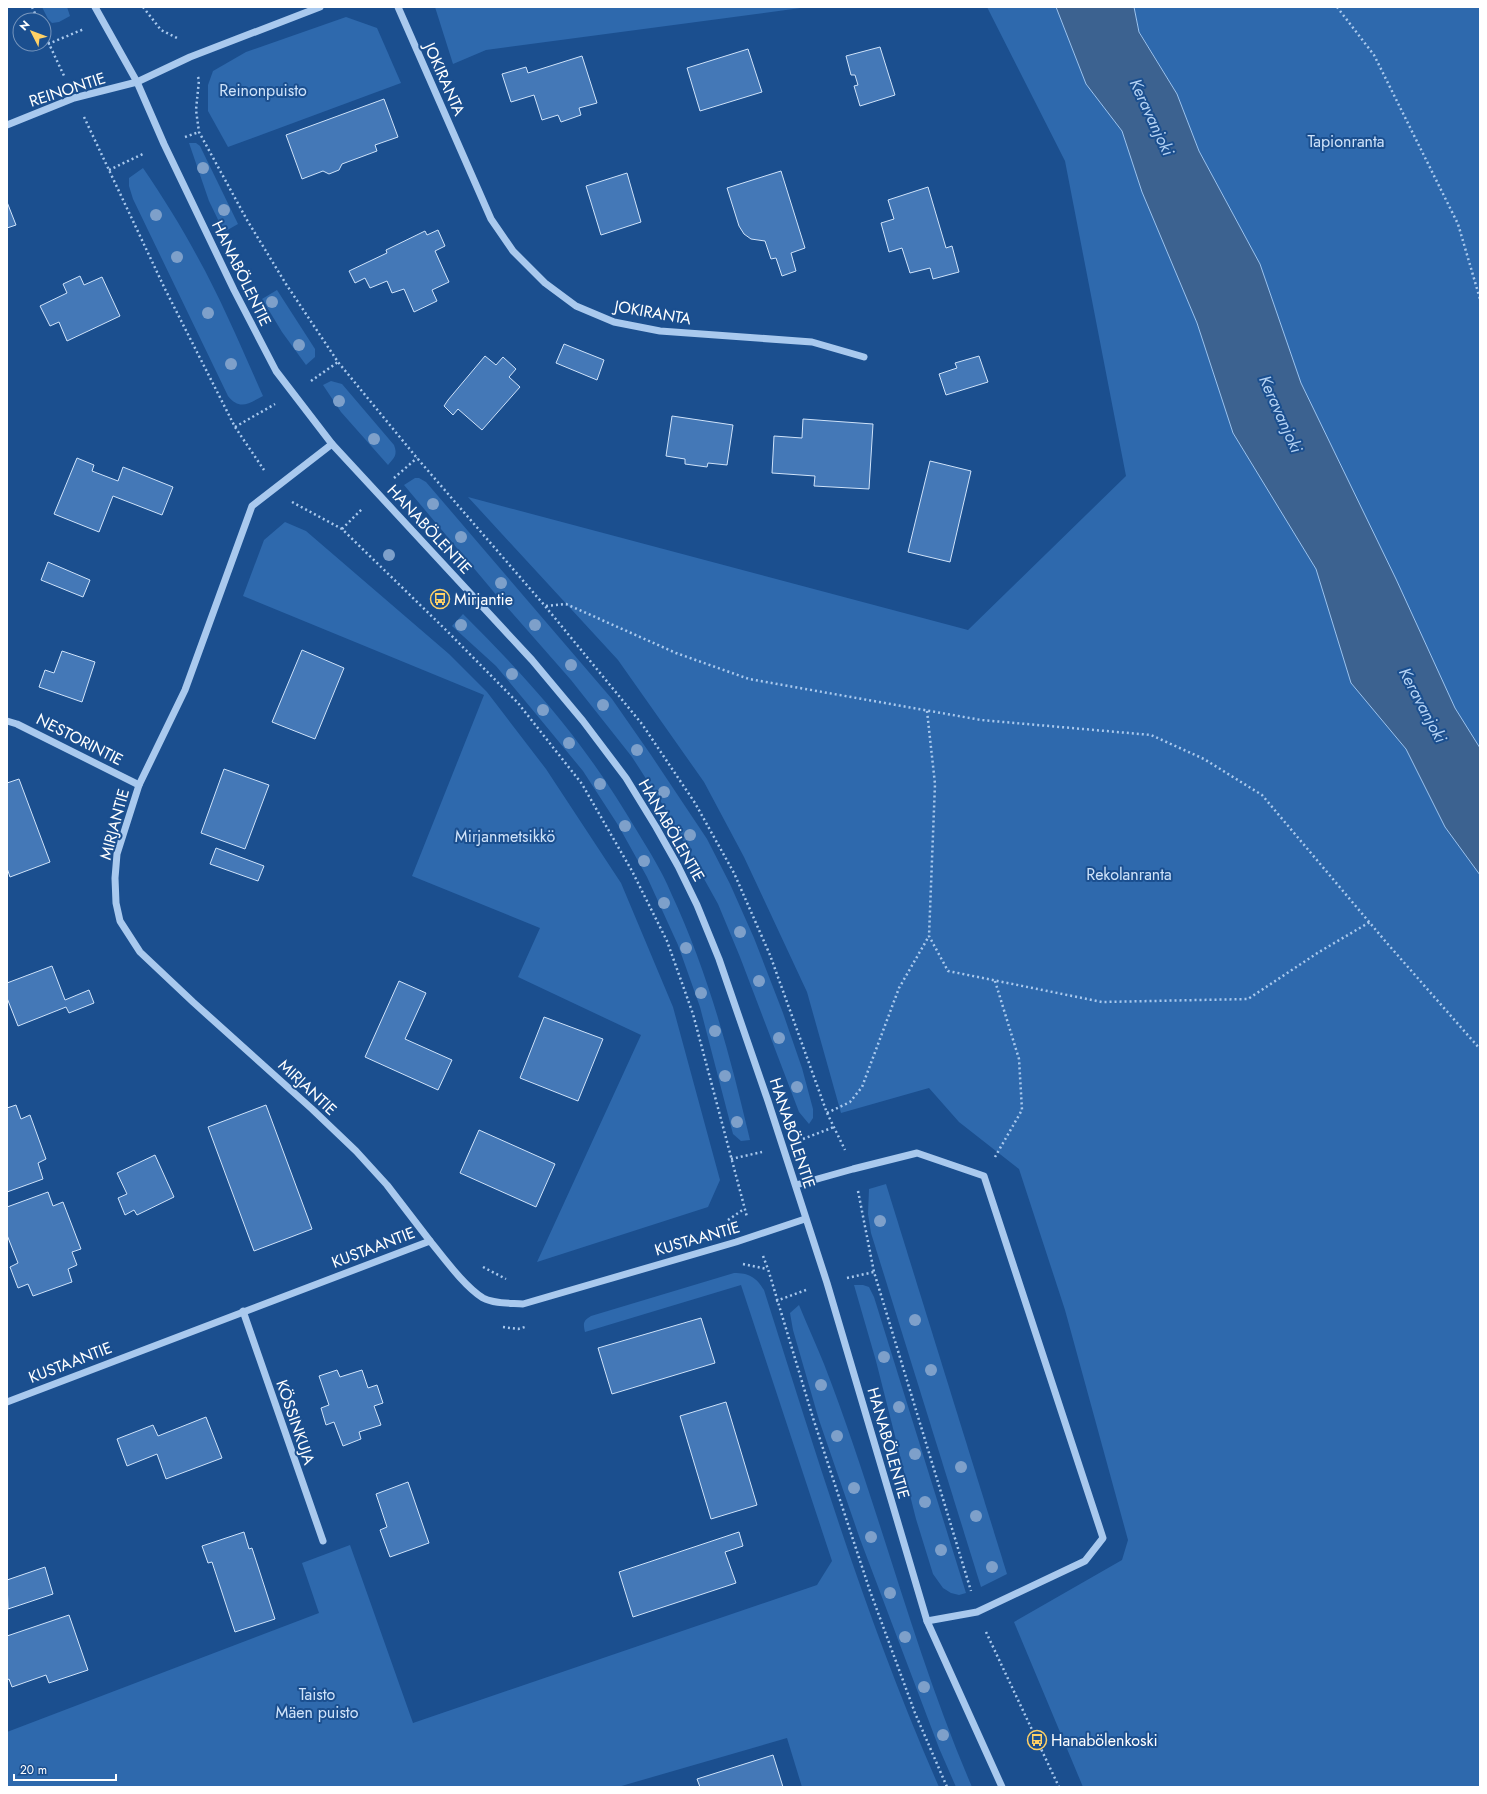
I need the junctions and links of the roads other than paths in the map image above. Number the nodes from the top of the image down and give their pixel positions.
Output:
1 (95, 7) edge
2 (320, 7) edge
3 (398, 7) edge
4 (137, 82) junction
5 (7, 125) edge
6 (864, 357) dead end
7 (332, 444) junction
8 (7, 721) edge
9 (139, 785) junction
10 (796, 1185) junction
11 (805, 1219) junction
12 (430, 1241) junction
13 (243, 1311) junction
14 (7, 1402) edge
15 (323, 1541) dead end
16 (927, 1621) junction
17 (1002, 1787) edge

1 - 4 street, HANABÖLENTIE
2 - 4 street
3 - 6 street, JOKIRANTA
4 - 5 street, REINONTIE
4 - 7 street, HANABÖLENTIE
7 - 9 street, MIRJANTIE
7 - 10 street, HANABÖLENTIE
8 - 9 street, NESTORINTIE
9 - 12 street, MIRJANTIE
10 - 11 street, HANABÖLENTIE
10 - 16 street
11 - 12 street, KUSTAANTIE
11 - 16 street, HANABÖLENTIE
12 - 13 street, KUSTAANTIE
13 - 14 street, KUSTAANTIE
13 - 15 street, KÖSSINKUJA
16 - 17 street, HANABÖLENTIE

